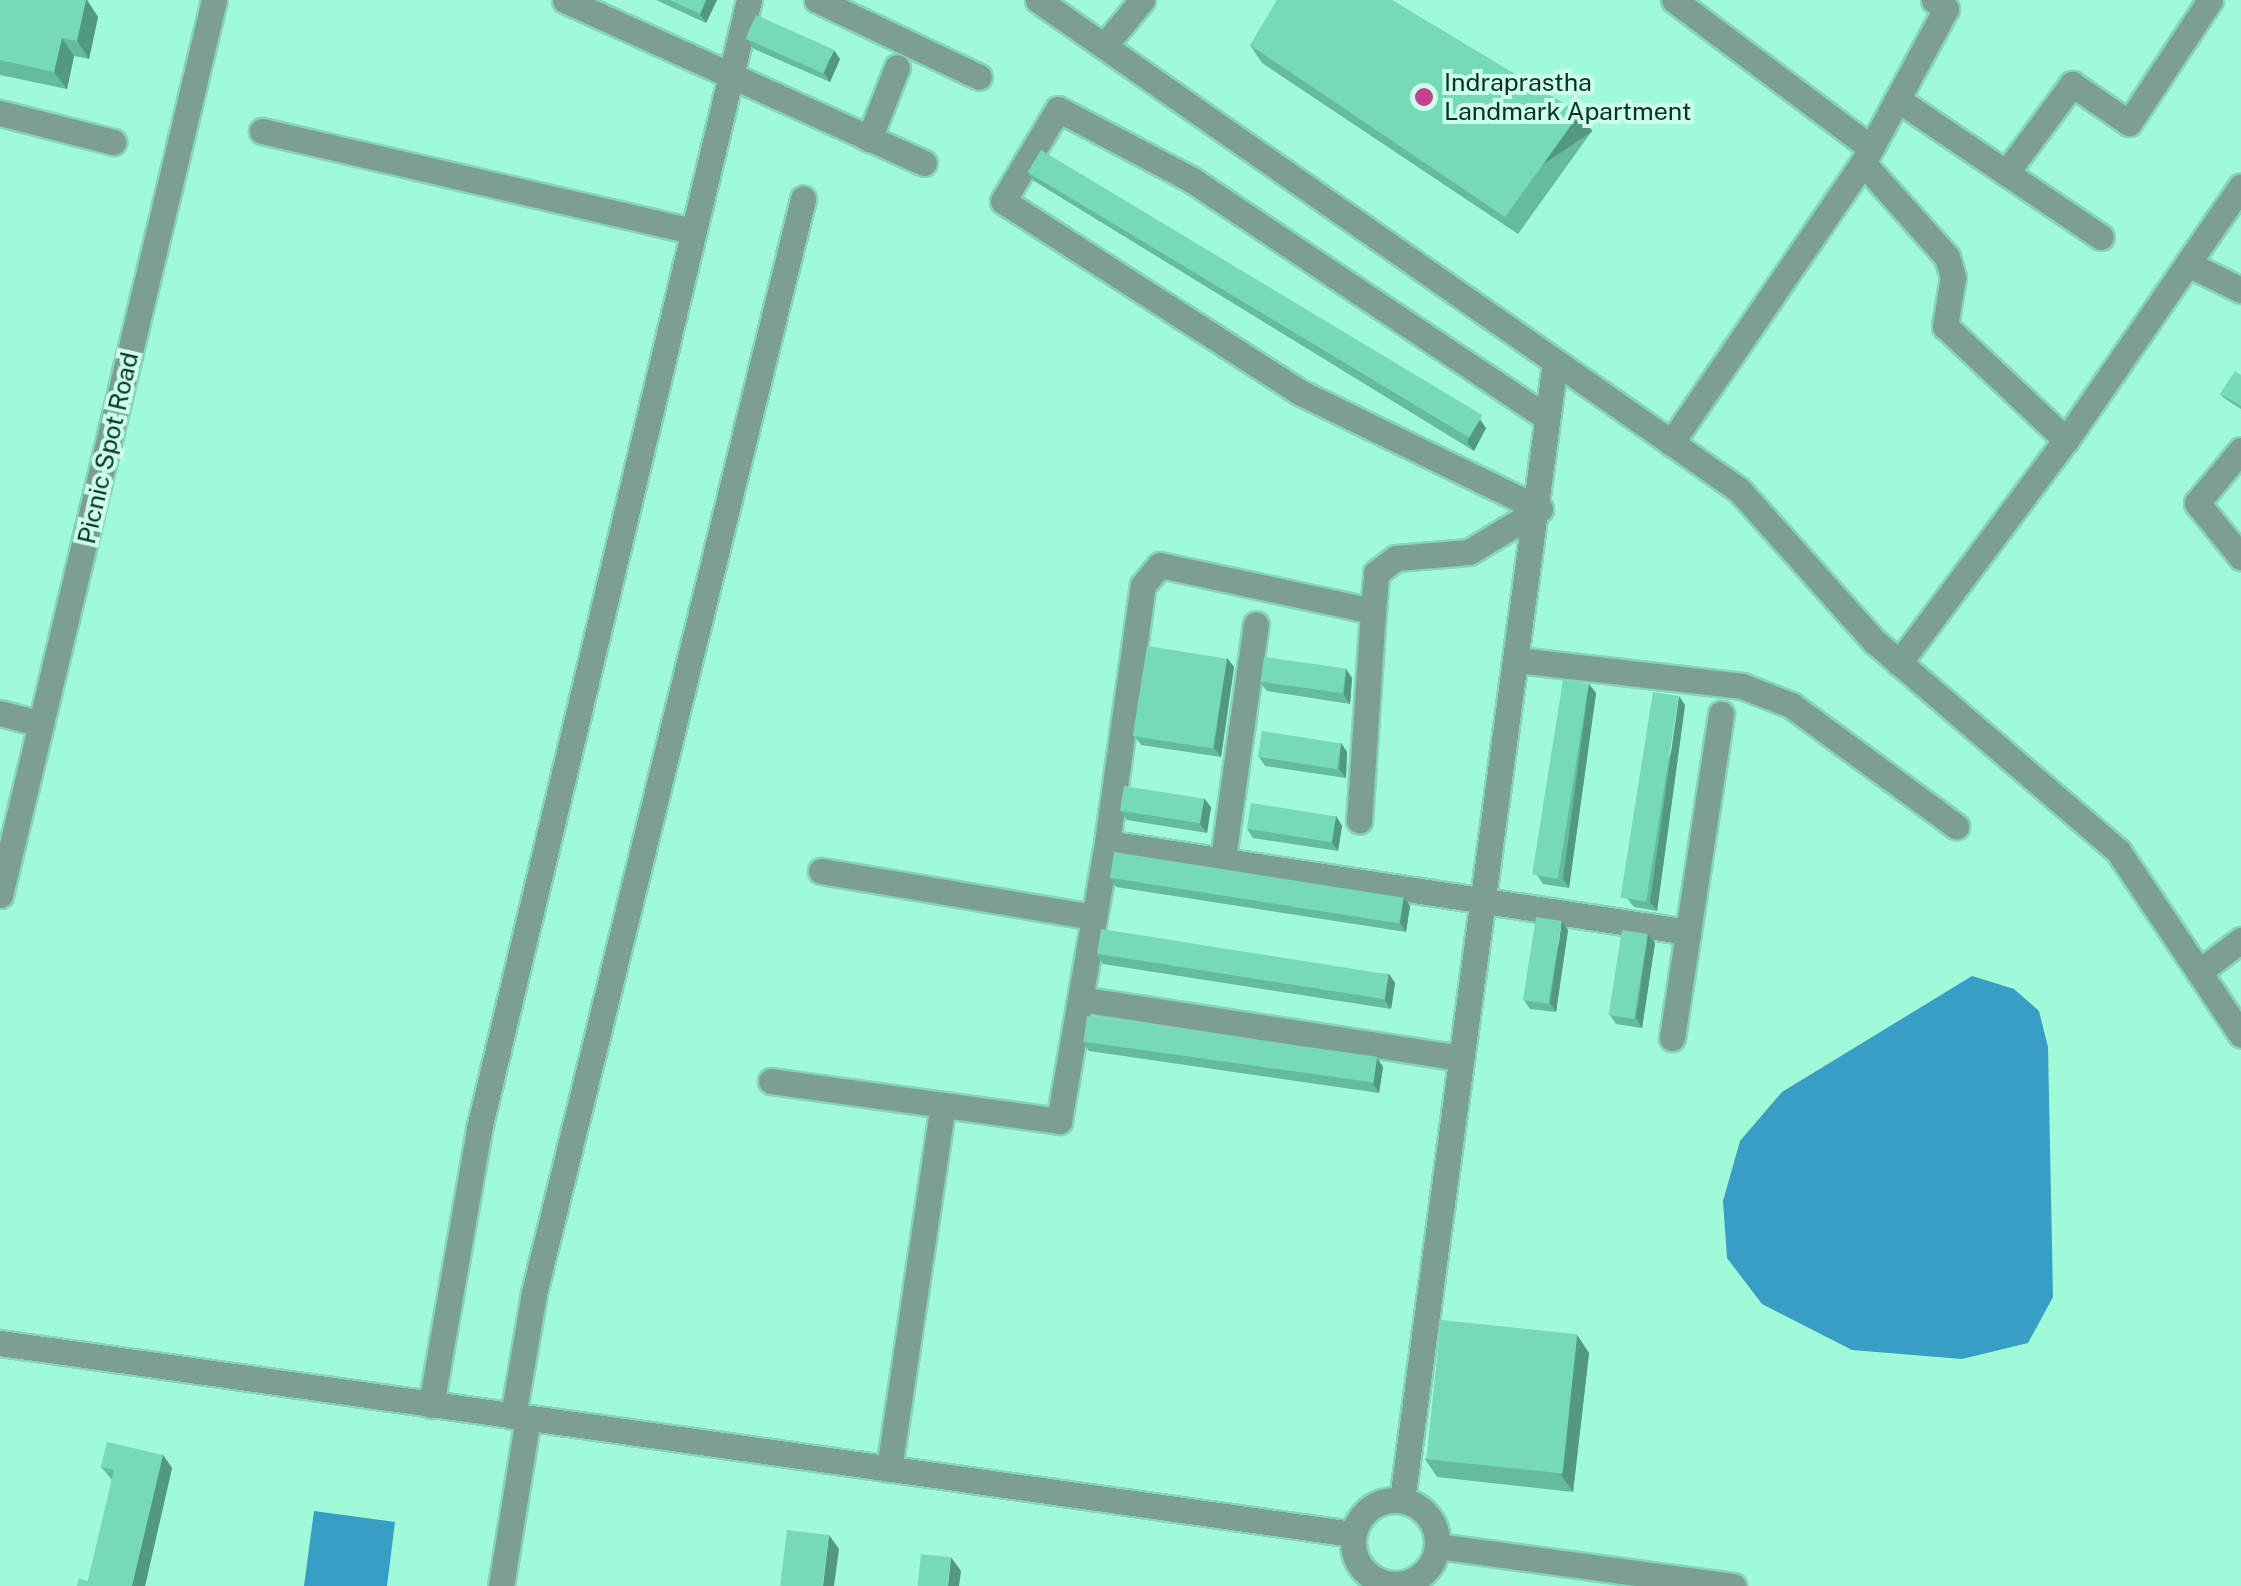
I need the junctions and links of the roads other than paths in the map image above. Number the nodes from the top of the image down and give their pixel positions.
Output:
1 (214, 0) edge
2 (566, 0) edge
3 (749, 0) edge
4 (817, 0) edge
5 (1142, 0) edge
6 (1674, 0) edge
7 (1934, 0) edge
8 (2210, 0) edge
9 (1046, 2) edge
10 (1104, 46) junction
11 (897, 66) dead end
12 (730, 77) junction
13 (979, 78) dead end
14 (1897, 100) junction
15 (0, 113) edge
16 (262, 131) dead end
17 (869, 139) junction
18 (113, 142) dead end
19 (1867, 156) junction
20 (924, 164) dead end
21 (2006, 174) junction
22 (2241, 186) edge
23 (803, 199) dead end
24 (693, 231) junction
25 (2102, 237) dead end
26 (2188, 264) junction
27 (2241, 290) edge
28 (1555, 363) junction
29 (1546, 418) junction
30 (2066, 440) junction
31 (1671, 442) junction
32 (2241, 450) edge
33 (1540, 509) junction
34 (2241, 557) edge
35 (1373, 611) junction
36 (1256, 624) dead end
37 (1518, 660) junction
38 (1899, 662) junction
39 (0, 713) edge
40 (1721, 714) dead end
41 (41, 724) junction
42 (1359, 821) dead end
43 (1956, 826) dead end
44 (1107, 844) junction
45 (1223, 858) junction
46 (821, 871) dead end
47 (0, 895) edge
48 (1483, 898) junction
49 (1094, 917) junction
50 (1688, 932) junction
51 (2241, 940) edge
52 (2198, 972) junction
53 (1080, 1000) junction
54 (2241, 1035) edge
55 (1672, 1038) dead end
56 (1460, 1058) junction
57 (771, 1082) dead end
58 (943, 1105) junction
59 (0, 1343) edge
60 (432, 1405) junction
61 (521, 1417) junction
62 (889, 1469) junction
63 (1402, 1500) junction
64 (1353, 1534) junction
65 (1438, 1546) junction
66 (1388, 1585) edge
67 (501, 1586) edge
68 (1733, 1586) edge

1 - 41 street, Picnic Spot Road
2 - 12 street
3 - 12 street
4 - 13 street
5 - 10 street
6 - 19 street
7 - 14 street
8 - 21 street
9 - 10 street
10 - 28 street
11 - 17 street
12 - 17 street
12 - 24 street
14 - 19 street
14 - 21 street
15 - 18 street
16 - 24 street
17 - 20 street
19 - 30 street
19 - 31 street
21 - 25 street
22 - 26 street
23 - 61 street
24 - 60 street
26 - 27 street
26 - 30 street
28 - 29 street
28 - 31 street
29 - 33 street
29 - 33 street
30 - 38 street
31 - 38 street
32 - 34 street
33 - 35 street
33 - 37 street
35 - 42 street
35 - 44 street
36 - 45 street
37 - 43 street
37 - 48 street
38 - 52 street
39 - 41 street
40 - 50 street
41 - 47 street, Picnic Spot Road
44 - 45 street
44 - 49 street
45 - 48 street
46 - 49 street
48 - 50 street
48 - 56 street
49 - 53 street
50 - 55 street
51 - 52 street
52 - 54 street
53 - 56 street
53 - 58 street
56 - 63 street
57 - 58 street
58 - 62 street
59 - 60 street
60 - 61 street
61 - 62 street
61 - 67 street
62 - 64 street
63 - 64 street
63 - 65 street
64 - 66 street
65 - 66 street
65 - 68 street

